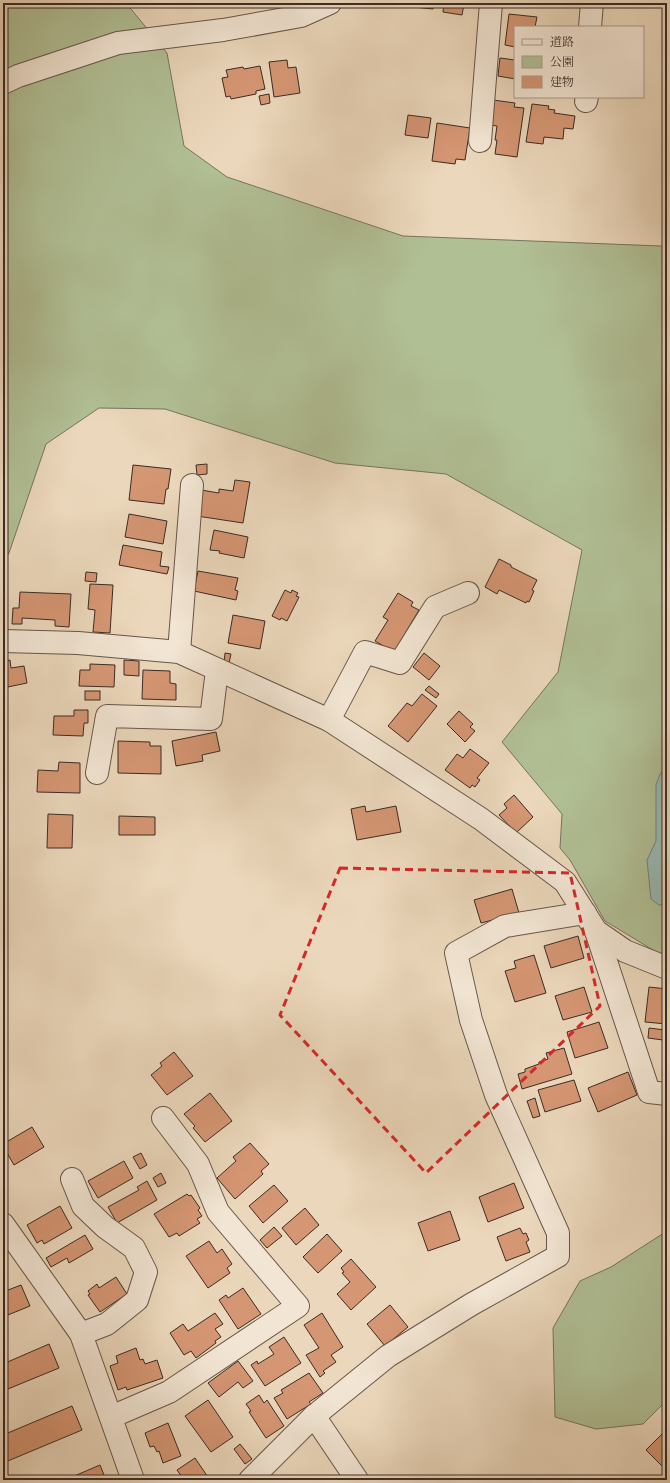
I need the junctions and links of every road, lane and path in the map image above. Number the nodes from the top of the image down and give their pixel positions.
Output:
1 (330, 3) edge
2 (491, 3) edge
3 (592, 3) edge
4 (590, 26) edge
5 (3, 83) edge
6 (480, 141) dead end
7 (192, 485) dead end
8 (468, 593) dead end
9 (3, 641) edge
10 (179, 652) junction
11 (217, 670) junction
12 (329, 720) junction
13 (97, 773) dead end
14 (585, 913) junction
15 (596, 931) junction
16 (667, 968) edge
17 (667, 1094) edge
18 (163, 1118) dead end
19 (72, 1178) dead end
20 (3, 1224) edge
21 (81, 1334) junction
22 (314, 1416) junction
23 (111, 1417) junction
24 (132, 1480) edge
25 (250, 1480) edge
26 (357, 1480) edge

1 - 5 street
2 - 6 street
3 - 4 street
7 - 10 street
8 - 12 street
9 - 10 street
10 - 11 street
11 - 12 street
11 - 13 street
12 - 14 street
14 - 15 street
14 - 22 street
15 - 16 street
15 - 17 street
18 - 23 street
19 - 21 street
20 - 21 street
21 - 23 street
22 - 25 street
22 - 26 street
23 - 24 street

